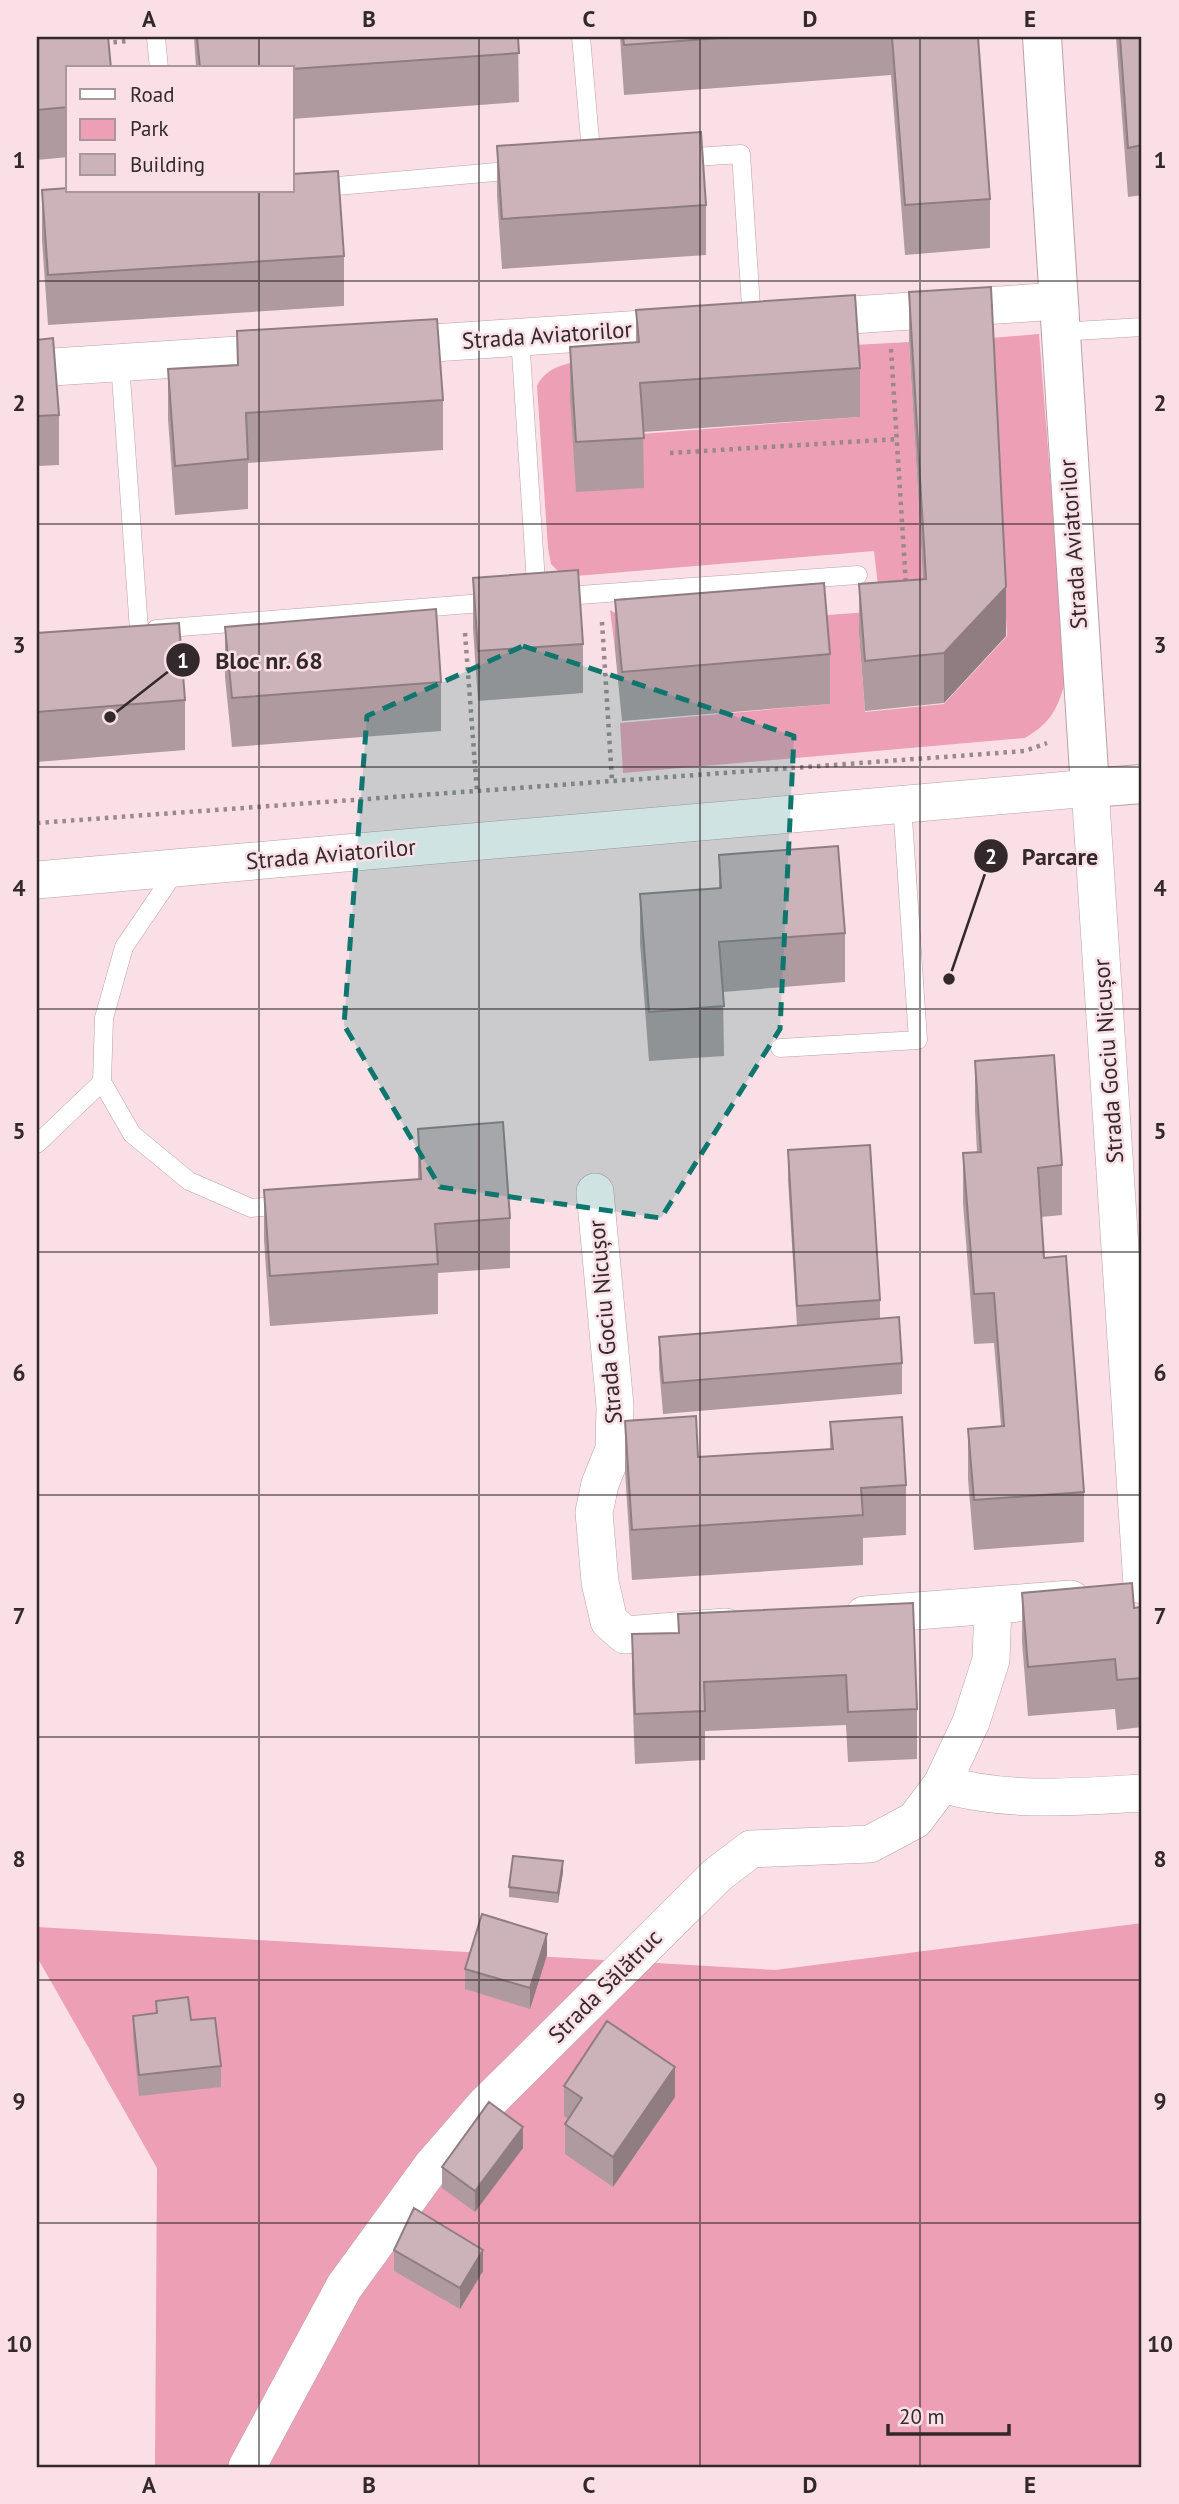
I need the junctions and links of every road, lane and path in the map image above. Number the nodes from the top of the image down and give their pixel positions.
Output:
1 (581, 37) edge
2 (1042, 37) edge
3 (156, 38) edge
4 (103, 43) edge
5 (159, 66) edge
6 (660, 159) edge
7 (592, 163) edge
8 (537, 168) edge
9 (294, 190) edge
10 (888, 313) junction
11 (1059, 316) junction
12 (752, 322) junction
13 (1142, 327) edge
14 (520, 337) junction
15 (355, 348) edge
16 (313, 350) edge
17 (120, 363) junction
18 (37, 368) edge
19 (898, 439) junction
20 (670, 453) dead end
21 (858, 575) dead end
22 (600, 594) junction
23 (907, 598) edge
24 (524, 599) junction
25 (462, 604) junction
26 (1049, 742) dead end
27 (612, 782) junction
28 (1142, 784) edge
29 (1090, 788) junction
30 (477, 792) junction
31 (902, 803) junction
32 (37, 823) edge
33 (178, 867) junction
34 (37, 880) edge
35 (780, 1048) dead end
36 (102, 1082) junction
37 (37, 1144) edge
38 (595, 1192) dead end
39 (306, 1203) edge
40 (1125, 1593) edge
41 (993, 1605) junction
42 (832, 1618) edge
43 (765, 1624) edge
44 (942, 1784) junction
45 (1142, 1793) edge
46 (247, 2467) edge

1 - 7 lane
2 - 11 street, Strada Aviatorilor
3 - 4 path
3 - 5 lane
6 - 12 lane
8 - 9 lane
10 - 11 street, Strada Aviatorilor
10 - 12 street, Strada Aviatorilor
10 - 19 path
11 - 13 lane
11 - 29 street, Strada Aviatorilor
12 - 14 street, Strada Aviatorilor
14 - 15 street, Strada Aviatorilor
14 - 24 lane
16 - 17 street
17 - 18 street
17 - 25 lane
19 - 20 path
19 - 23 path
21 - 22 lane
22 - 24 lane
22 - 27 path
24 - 25 lane
25 - 30 path
26 - 27 path
27 - 30 path
28 - 29 street, Strada Aviatorilor
29 - 31 street, Strada Aviatorilor
29 - 40 street, Strada Gociu Nicușor
30 - 32 path
31 - 33 street, Strada Aviatorilor
31 - 35 lane
33 - 34 street, Strada Aviatorilor
33 - 36 lane
36 - 37 lane
36 - 39 lane
38 - 43 street, Strada Gociu Nicușor
40 - 41 street, Strada Gociu Nicușor
41 - 42 street, Strada Gociu Nicușor
41 - 44 street, Strada Sălătruc
44 - 45 street
44 - 46 street, Strada Sălătruc

